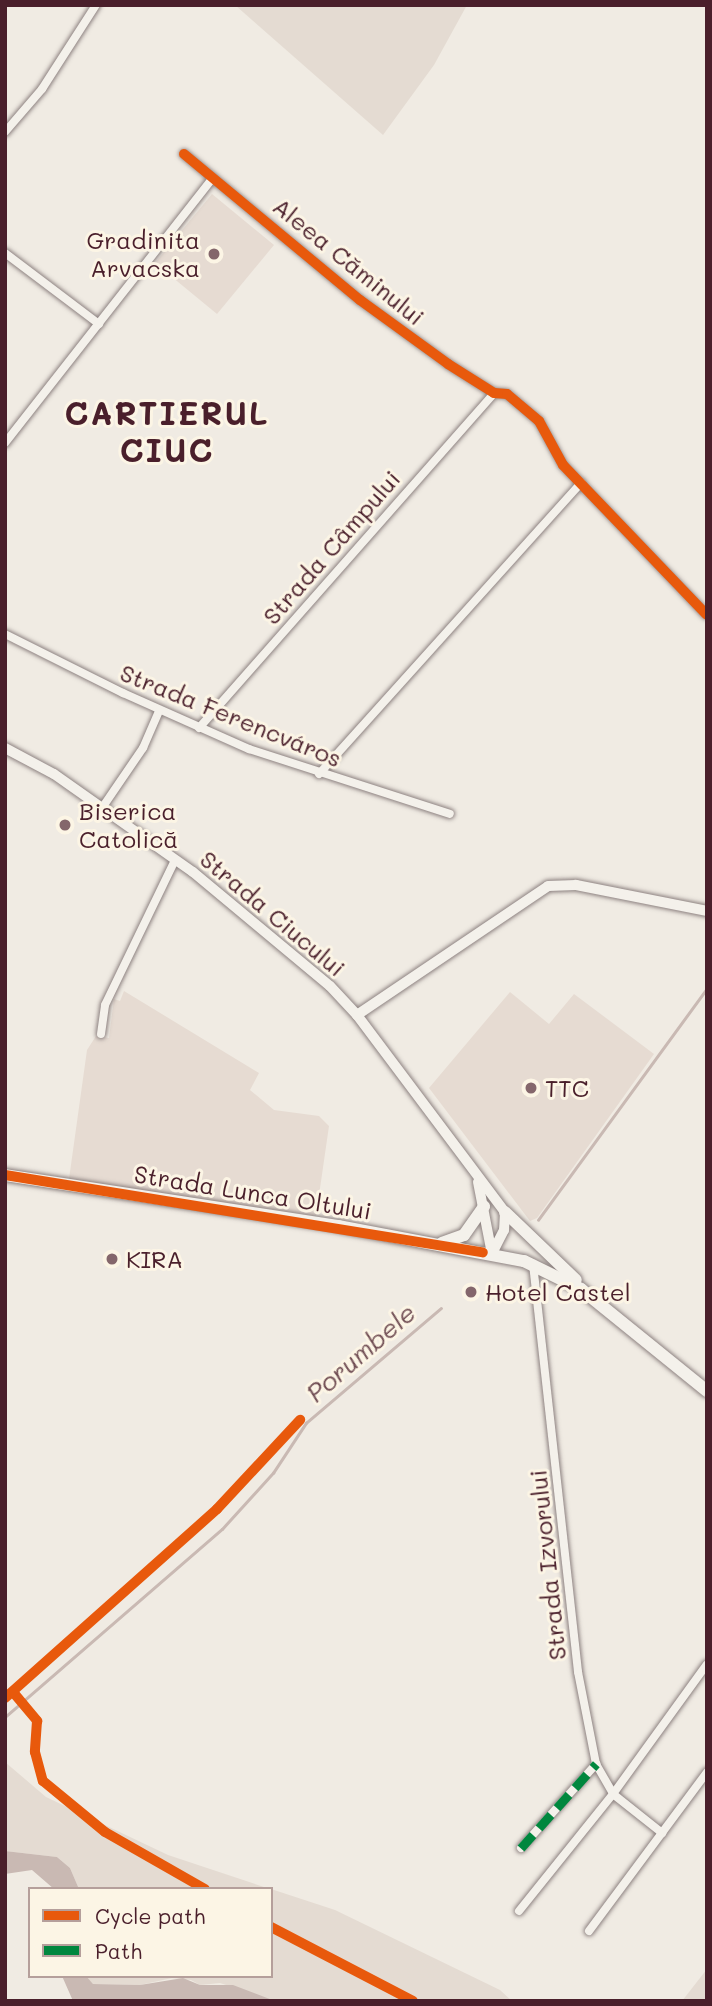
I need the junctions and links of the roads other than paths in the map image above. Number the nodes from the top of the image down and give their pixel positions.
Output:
1 (96, 5) edge
2 (5, 132) edge
3 (184, 154) dead end
4 (213, 178) junction
5 (5, 253) edge
6 (99, 324) junction
7 (494, 393) junction
8 (5, 443) edge
9 (581, 483) junction
10 (706, 614) edge
11 (5, 634) edge
12 (159, 711) junction
13 (199, 728) junction
14 (5, 748) edge
15 (319, 774) junction
16 (102, 808) junction
17 (450, 814) dead end
18 (175, 860) junction
19 (707, 911) edge
20 (357, 1015) junction
21 (102, 1034) dead end
22 (468, 1161) junction
23 (5, 1175) edge
24 (484, 1206) junction
25 (505, 1212) junction
26 (440, 1244) junction
27 (492, 1254) junction
28 (533, 1264) junction
29 (581, 1289) junction
30 (707, 1391) edge
31 (707, 1664) edge
32 (596, 1764) junction
33 (707, 1772) edge
34 (613, 1794) junction
35 (662, 1833) junction
36 (521, 1848) dead end
37 (519, 1911) dead end
38 (589, 1931) dead end

1 - 2 street
3 - 4 street, Aleea Căminului
4 - 6 street
4 - 7 street, Aleea Căminului
5 - 6 street
6 - 8 street
7 - 9 street, Aleea Căminului
7 - 13 street, Strada Câmpului
9 - 10 street, Aleea Căminului
9 - 15 street
11 - 12 street, Strada Ferencváros
12 - 13 street, Strada Ferencváros
12 - 16 street
13 - 15 street, Strada Ferencváros
14 - 16 main road, Strada Ciucului
15 - 17 street, Strada Ferencváros
16 - 18 main road, Strada Ciucului
18 - 20 main road, Strada Ciucului
18 - 21 street
19 - 20 main road
20 - 22 main road, Strada Ciucului
22 - 24 main road
22 - 25 main road, Strada Ciucului
23 - 26 main road, Strada Lunca Oltului
24 - 26 main road
24 - 27 main road
25 - 27 main road
25 - 29 main road
26 - 27 main road, Strada Lunca Oltului
27 - 28 main road, Strada Lunca Oltului
28 - 29 main road, Strada Lunca Oltului
28 - 32 street, Strada Izvorului
29 - 30 main road
31 - 34 street
32 - 34 street, Strada Izvorului
32 - 36 street
33 - 35 street
34 - 35 street, Strada Izvorului
34 - 37 street
35 - 38 street

